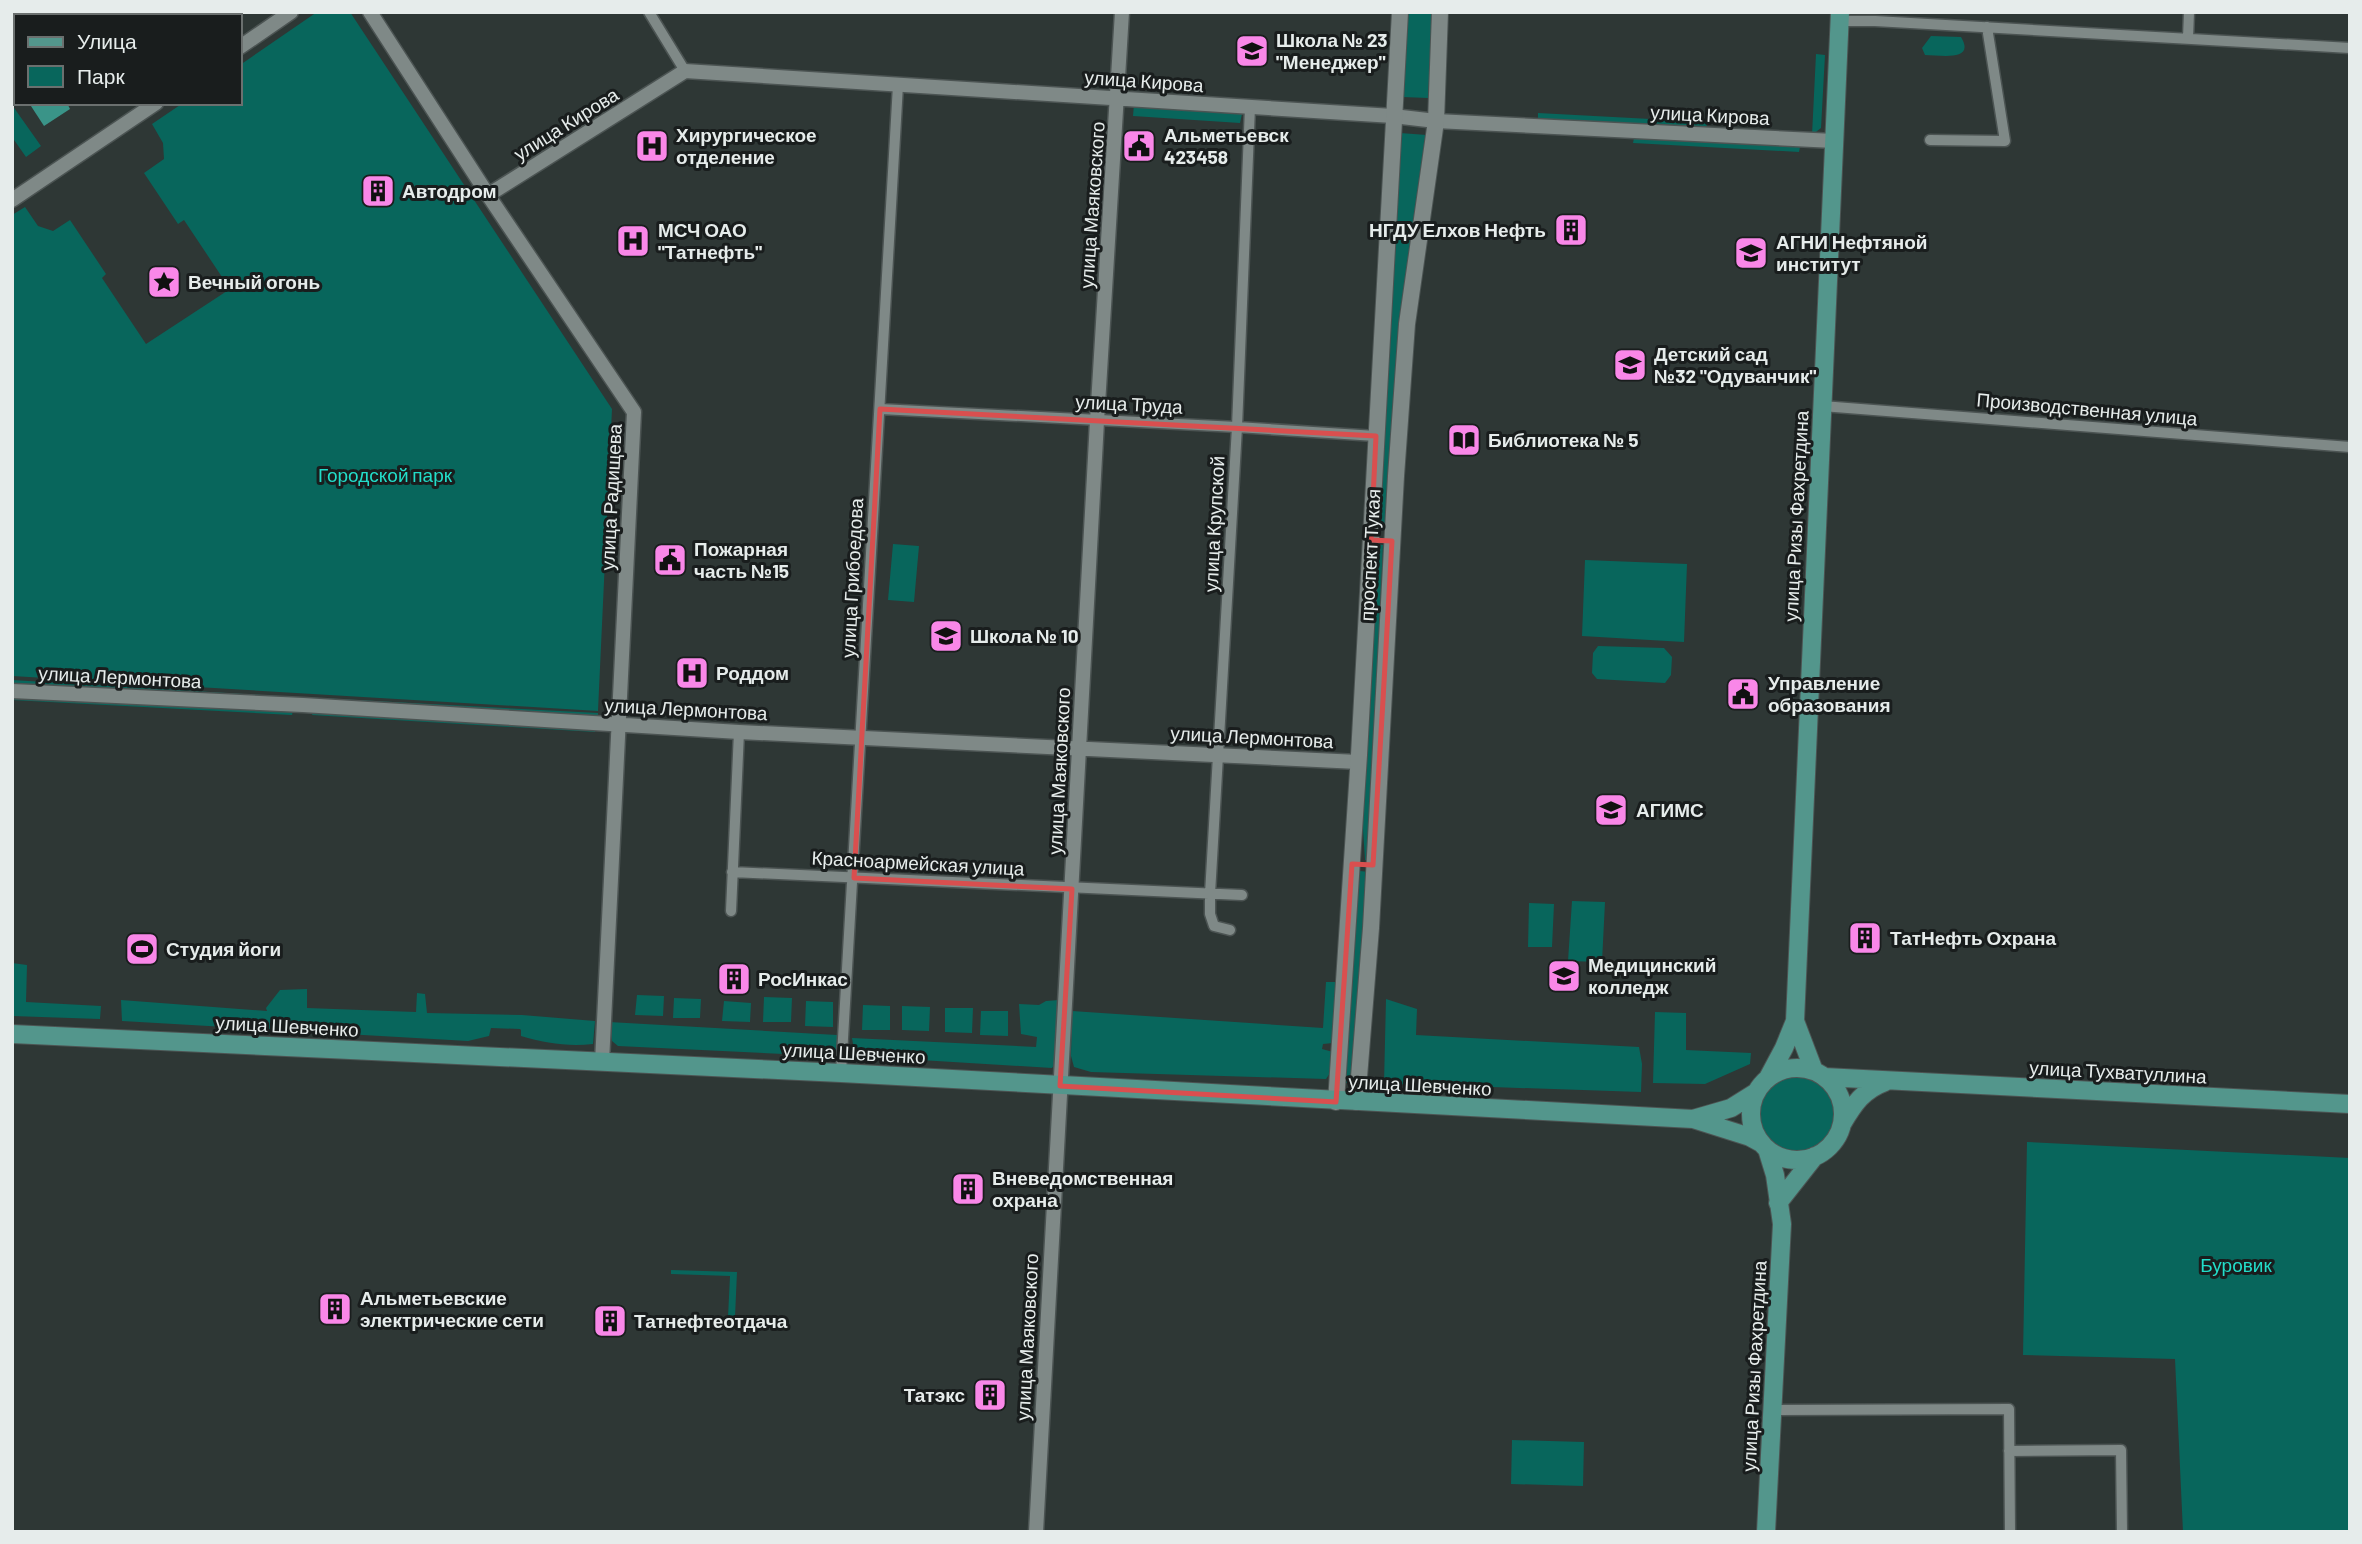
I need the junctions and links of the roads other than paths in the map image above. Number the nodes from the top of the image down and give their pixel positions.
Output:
1 (291, 12) edge
2 (370, 12) edge
3 (649, 12) edge
4 (1122, 12) edge
5 (1399, 12) edge
6 (1440, 12) edge
7 (2189, 12) edge
8 (1840, 17) edge
9 (1987, 27) junction
10 (2188, 38) junction
11 (242, 46) edge
12 (2350, 48) edge
13 (685, 71) junction
14 (898, 85) junction
15 (1118, 99) junction
16 (153, 105) edge
17 (1250, 107) junction
18 (1394, 116) junction
19 (1436, 121) junction
20 (1930, 140) dead end
21 (1834, 141) junction
22 (488, 195) junction
23 (12, 200) edge
24 (1822, 406) junction
25 (880, 409) junction
26 (1097, 421) junction
27 (1237, 426) junction
28 (1376, 436) junction
29 (2350, 447) edge
30 (1371, 540) junction
31 (1392, 541) junction
32 (12, 691) edge
33 (620, 725) junction
34 (739, 732) junction
35 (860, 736) junction
36 (1080, 748) junction
37 (1219, 755) junction
38 (1358, 762) junction
39 (1352, 864) junction
40 (1373, 865) junction
41 (732, 872) junction
42 (854, 878) junction
43 (1072, 888) junction
44 (1210, 894) junction
45 (1242, 895) dead end
46 (731, 911) dead end
47 (1230, 930) dead end
48 (1794, 1021) junction
49 (12, 1034) edge
50 (602, 1062) junction
51 (841, 1073) junction
52 (1819, 1074) junction
53 (1768, 1078) junction
54 (1885, 1082) junction
55 (1060, 1086) junction
56 (1755, 1093) junction
57 (1336, 1101) junction
58 (1357, 1102) junction
59 (2350, 1104) edge
60 (1693, 1119) junction
61 (1842, 1124) junction
62 (1764, 1146) junction
63 (1815, 1156) junction
64 (1778, 1203) junction
65 (1773, 1410) junction
66 (2009, 1451) junction
67 (1036, 1532) edge
68 (1766, 1532) edge
69 (2010, 1532) edge
70 (2122, 1532) edge

1 - 11 street
2 - 22 street, улица Радищева
3 - 13 street
4 - 15 street, улица Маяковского
5 - 18 main road, проспект Тукая
6 - 19 main road, проспект Тукая
7 - 10 street
8 - 9 street
8 - 21 main road, улица Ризы Фахретдина
9 - 10 street
9 - 20 street
10 - 12 street
13 - 14 street, улица Кирова
13 - 22 street, улица Кирова
14 - 15 street, улица Кирова
14 - 25 street, улица Грибоедова
15 - 17 street, улица Кирова
15 - 26 street, улица Маяковского
16 - 23 street
17 - 18 street, улица Кирова
17 - 27 street, улица Крупской
18 - 19 street, улица Кирова
18 - 28 main road, проспект Тукая
19 - 21 street, улица Кирова
19 - 31 main road, проспект Тукая
21 - 24 main road, улица Ризы Фахретдина
22 - 33 street, улица Радищева
24 - 29 street, Производственная улица
24 - 48 main road, улица Ризы Фахретдина
25 - 26 street, улица Труда
25 - 35 street, улица Грибоедова
26 - 27 street, улица Труда
26 - 36 street, улица Маяковского
27 - 28 street, улица Труда
27 - 37 street, улица Крупской
28 - 30 main road, проспект Тукая
30 - 31 street
30 - 38 main road, проспект Тукая
31 - 40 main road, проспект Тукая
32 - 33 street, улица Лермонтова
33 - 34 street, улица Лермонтова
33 - 50 street, улица Радищева
34 - 35 street, улица Лермонтова
34 - 41 street
35 - 36 street, улица Лермонтова
35 - 42 street, улица Грибоедова
36 - 37 street, улица Лермонтова
36 - 43 street, улица Маяковского
37 - 38 street, улица Лермонтова
37 - 44 street, улица Крупской
38 - 39 main road, проспект Тукая
39 - 40 street
39 - 57 main road, проспект Тукая
40 - 58 main road, проспект Тукая
41 - 42 street, Красноармейская улица
41 - 46 street
42 - 43 street, Красноармейская улица
42 - 51 street, улица Грибоедова
43 - 44 street, Красноармейская улица
43 - 55 street, улица Маяковского
44 - 45 street, Красноармейская улица
44 - 47 street, улица Крупской
48 - 52 main road
48 - 53 main road
49 - 50 main road, улица Шевченко
50 - 51 main road, улица Шевченко
51 - 55 main road, улица Шевченко
52 - 53 main road
52 - 54 main road, улица Тухватуллина
52 - 61 main road
53 - 56 main road
54 - 59 main road, улица Тухватуллина
54 - 61 main road
55 - 57 main road, улица Шевченко
55 - 67 street, улица Маяковского
56 - 60 main road
56 - 62 main road
57 - 58 main road, улица Шевченко
58 - 60 main road, улица Шевченко
60 - 62 main road
61 - 63 main road
62 - 63 main road
62 - 64 main road, улица Ризы Фахретдина
63 - 64 main road
64 - 65 main road, улица Ризы Фахретдина
65 - 66 street
65 - 68 main road, улица Ризы Фахретдина
66 - 69 street
66 - 70 street

